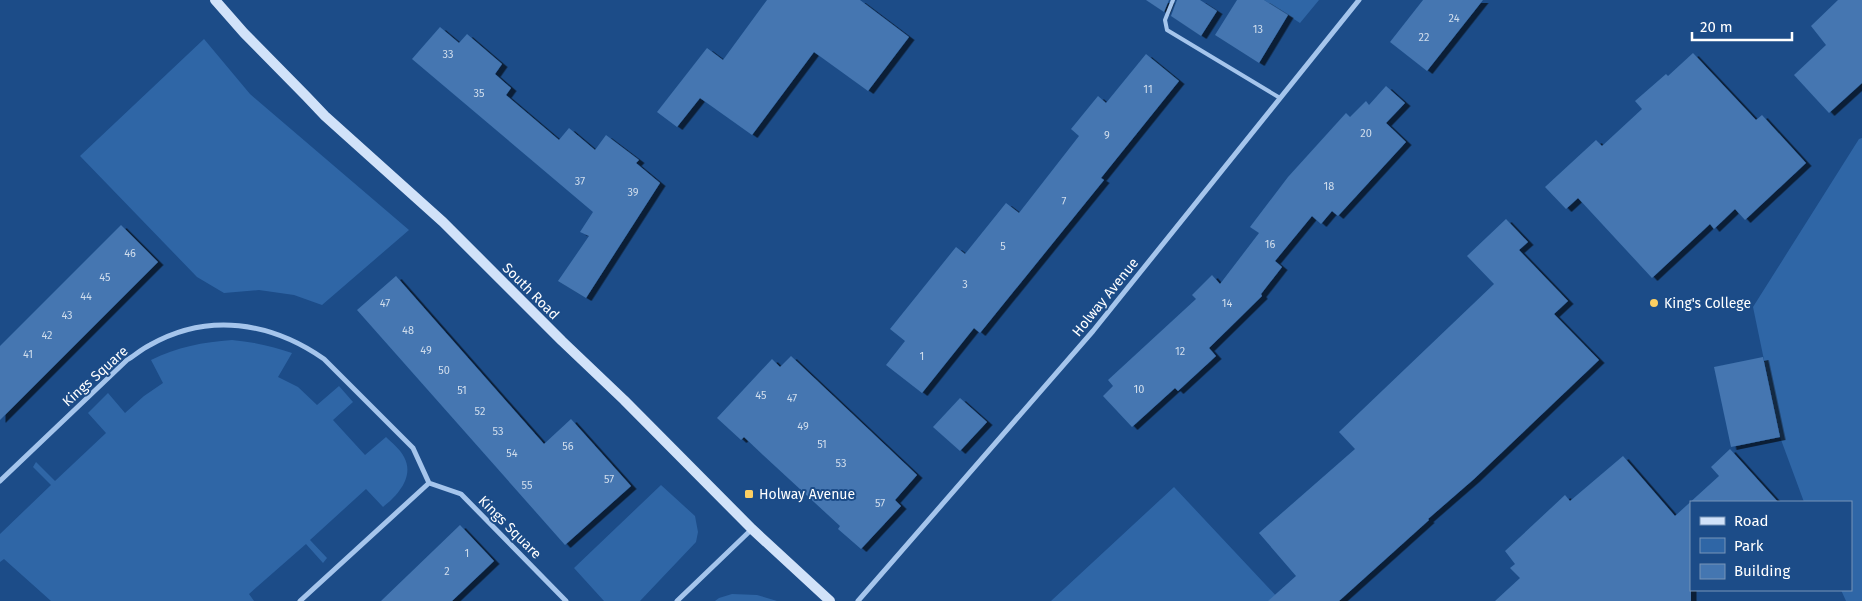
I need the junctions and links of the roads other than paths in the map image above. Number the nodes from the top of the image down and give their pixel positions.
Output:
1 (215, 0) edge
2 (1173, 0) edge
3 (1359, 0) edge
4 (1280, 98) junction
5 (0, 481) edge
6 (429, 483) junction
7 (752, 529) junction
8 (300, 601) edge
9 (566, 601) edge
10 (677, 601) edge
11 (830, 601) edge
12 (858, 601) edge

1 - 7 main road, South Road
2 - 4 lane
3 - 4 street, Holway Avenue
4 - 12 street, Holway Avenue
5 - 6 street, Kings Square
6 - 8 street
6 - 9 street, Kings Square
7 - 10 street
7 - 11 main road, South Road

